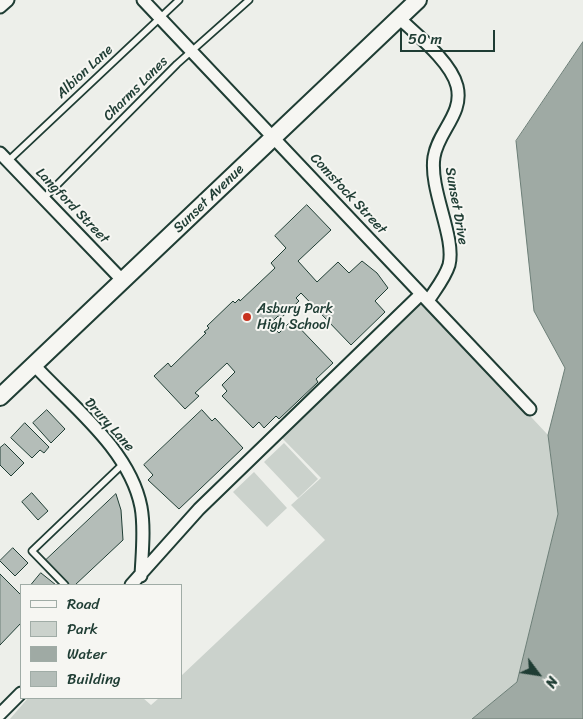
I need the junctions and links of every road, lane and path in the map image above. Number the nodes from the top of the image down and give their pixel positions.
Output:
1 (8, 0) edge
2 (143, 0) edge
3 (179, 0) edge
4 (249, 0) edge
5 (418, 0) edge
6 (0, 7) edge
7 (160, 17) junction
8 (399, 18) junction
9 (193, 51) junction
10 (274, 137) junction
11 (4, 157) edge
12 (43, 199) junction
13 (123, 281) junction
14 (424, 297) junction
15 (34, 365) junction
16 (0, 397) edge
17 (530, 409) dead end
18 (124, 463) junction
19 (141, 576) junction
20 (64, 584) edge
21 (133, 584) edge
22 (20, 694) edge
23 (0, 714) edge

1 - 6 street
2 - 7 street, Comstock Street
3 - 7 lane, Albion Lane
4 - 9 lane, Charms Lanes
5 - 8 street, Sunset Avenue
7 - 9 street, Comstock Street
7 - 11 lane, Albion Lane
8 - 10 street, Sunset Avenue
8 - 14 street, Sunset Drive
9 - 10 street, Comstock Street
9 - 12 lane, Charms Lanes
10 - 13 street, Sunset Avenue
10 - 14 street, Comstock Street
11 - 12 street, Langford Street
12 - 13 street, Langford Street
13 - 15 street, Sunset Avenue
14 - 17 street, Comstock Street
14 - 19 street, Sunset Drive
15 - 16 street, Sunset Avenue
15 - 18 street, Drury Lane
18 - 19 street, Drury Lane
18 - 20 lane
19 - 21 street, Sunset Drive
22 - 23 street

